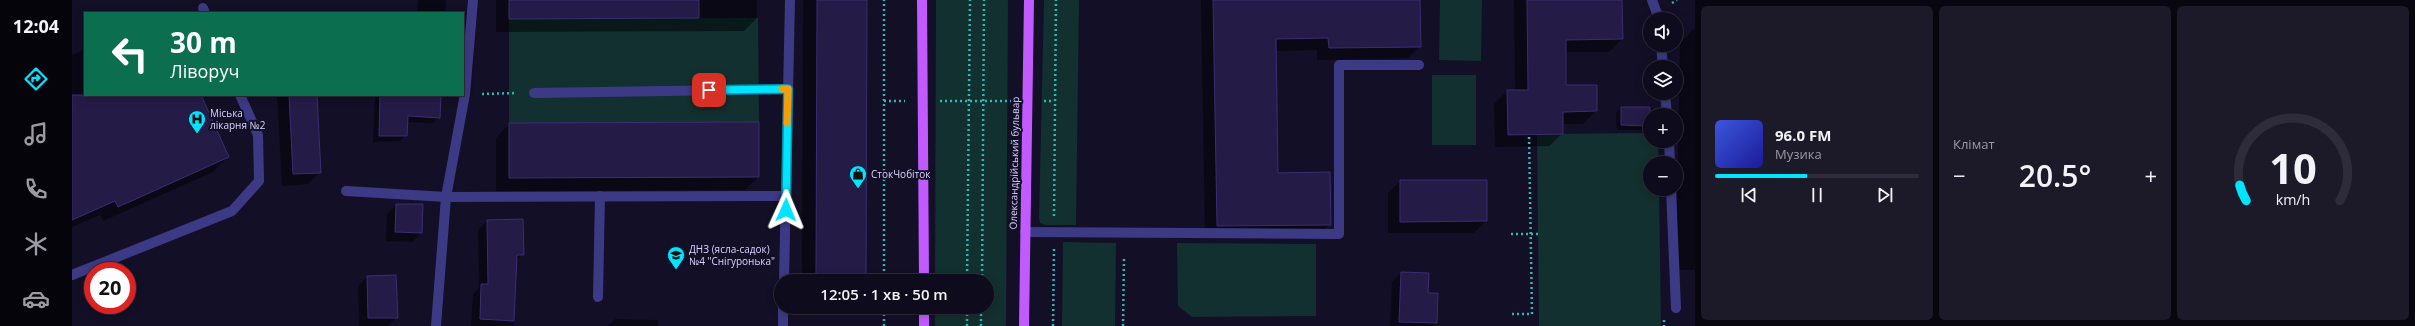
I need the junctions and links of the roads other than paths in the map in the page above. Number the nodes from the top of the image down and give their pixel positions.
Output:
1 (472, 0) edge
2 (790, 0) edge
3 (922, 0) edge
4 (1029, 0) edge
5 (1652, 0) edge
6 (1656, 12) edge
7 (1419, 65) dead end
8 (788, 89) junction
9 (534, 93) road end
10 (240, 96) edge
11 (346, 191) dead end
12 (600, 196) junction
13 (786, 196) junction
14 (1671, 196) edge
15 (446, 197) junction
16 (1025, 232) junction
17 (784, 274) edge
18 (924, 274) edge
19 (72, 275) edge
20 (598, 297) dead end
21 (1676, 308) dead end
22 (783, 314) edge
23 (924, 314) edge
24 (436, 326) edge
25 (783, 326) edge
26 (924, 326) edge
27 (1024, 326) edge

1 - 15 street
2 - 8 street
3 - 18 main road
4 - 16 main road, Олександрійський бульвар
5 - 6 street
7 - 16 street
8 - 9 street
8 - 13 street
10 - 19 street
11 - 15 street
12 - 13 street
12 - 15 street
12 - 20 street
13 - 17 street
14 - 21 street
15 - 24 street
16 - 27 main road, Олександрійський бульвар
22 - 25 street
23 - 26 main road

